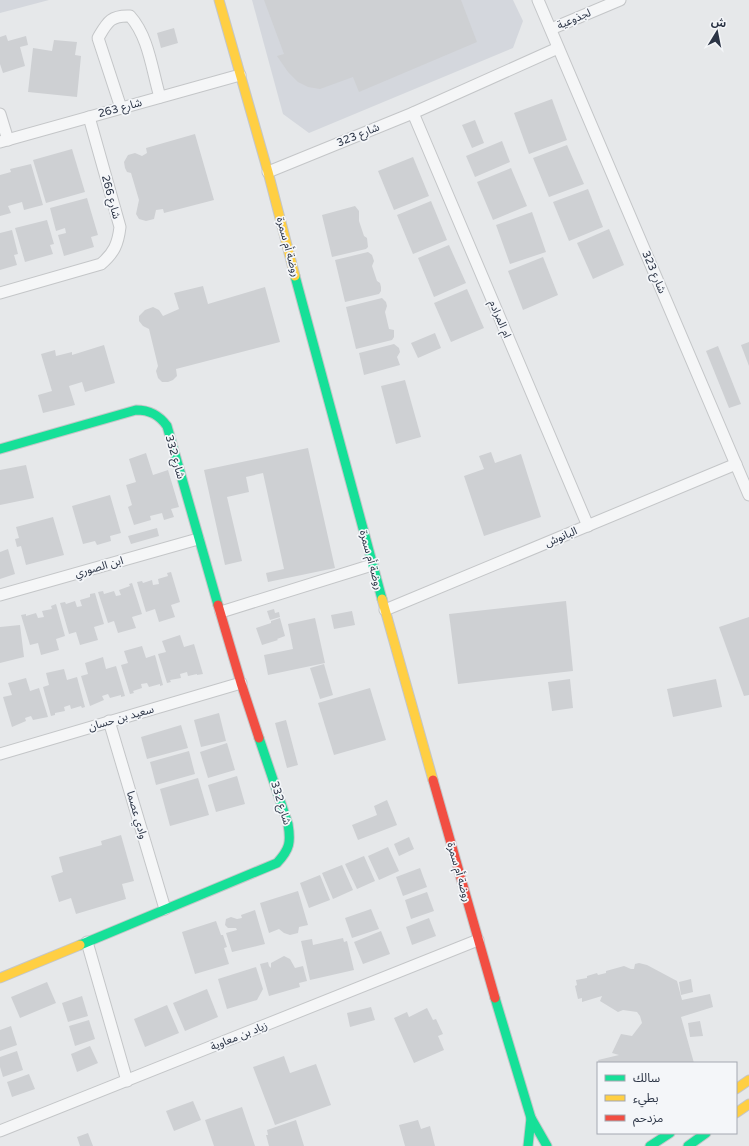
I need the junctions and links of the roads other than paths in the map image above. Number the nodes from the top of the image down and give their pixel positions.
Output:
1 (218, 0) edge
2 (538, 0) edge
3 (620, 0) edge
4 (551, 29) junction
5 (558, 48) junction
6 (240, 75) junction
7 (160, 98) junction
8 (121, 108) junction
9 (413, 113) junction
10 (0, 114) edge
11 (89, 117) junction
12 (4, 141) edge
13 (268, 172) junction
14 (0, 293) edge
15 (0, 449) edge
16 (736, 464) junction
17 (749, 495) edge
18 (588, 526) junction
19 (198, 539) junction
20 (372, 565) junction
21 (0, 595) edge
22 (385, 610) junction
23 (221, 612) junction
24 (241, 683) junction
25 (109, 722) junction
26 (0, 754) edge
27 (164, 909) junction
28 (478, 940) junction
29 (87, 942) junction
30 (0, 978) edge
31 (749, 1080) edge
32 (127, 1081) junction
33 (737, 1088) edge
34 (749, 1104) edge
35 (737, 1112) edge
36 (531, 1118) junction
37 (0, 1131) edge
38 (668, 1134) edge
39 (705, 1134) edge
40 (528, 1146) edge
41 (547, 1146) edge
42 (650, 1146) edge
43 (688, 1146) edge

1 - 6 street, روضة أم سمرة
2 - 4 street, شارع 323
3 - 4 street, لجذوعية
4 - 5 street, شارع 323
5 - 9 street, شارع 323
5 - 16 street, شارع 323
6 - 7 street, شارع 263
6 - 13 street, روضة أم سمرة
7 - 8 street, شارع 263
7 - 8 street
8 - 11 street, شارع 263
9 - 13 street, شارع 323
9 - 18 street, ام المرادم
10 - 12 street
11 - 12 street, شارع 263
11 - 14 street, شارع 266
13 - 20 street, روضة أم سمرة
15 - 19 street, شارع 332
16 - 17 street, شارع 323
16 - 18 street, البانوش
18 - 22 street, البانوش
19 - 21 street, ابن الصوري
19 - 23 street, شارع 332
20 - 22 street, روضة أم سمرة
20 - 23 street
22 - 28 street, روضة أم سمرة
23 - 24 street, شارع 332
24 - 25 street, سعيد بن حسان
24 - 27 street, شارع 332
25 - 26 street, سعيد بن حسان
25 - 27 street, وادي عصما
27 - 29 street, شارع 332
28 - 32 street, زياد بن معاوية
28 - 36 street, روضة أم سمرة
29 - 30 street, شارع 332
29 - 32 street
31 - 33 street
32 - 37 street, زياد بن معاوية
34 - 35 street
36 - 40 street, روضة أم سمرة
36 - 41 street, روضة أم سمرة
38 - 42 street
39 - 43 street

